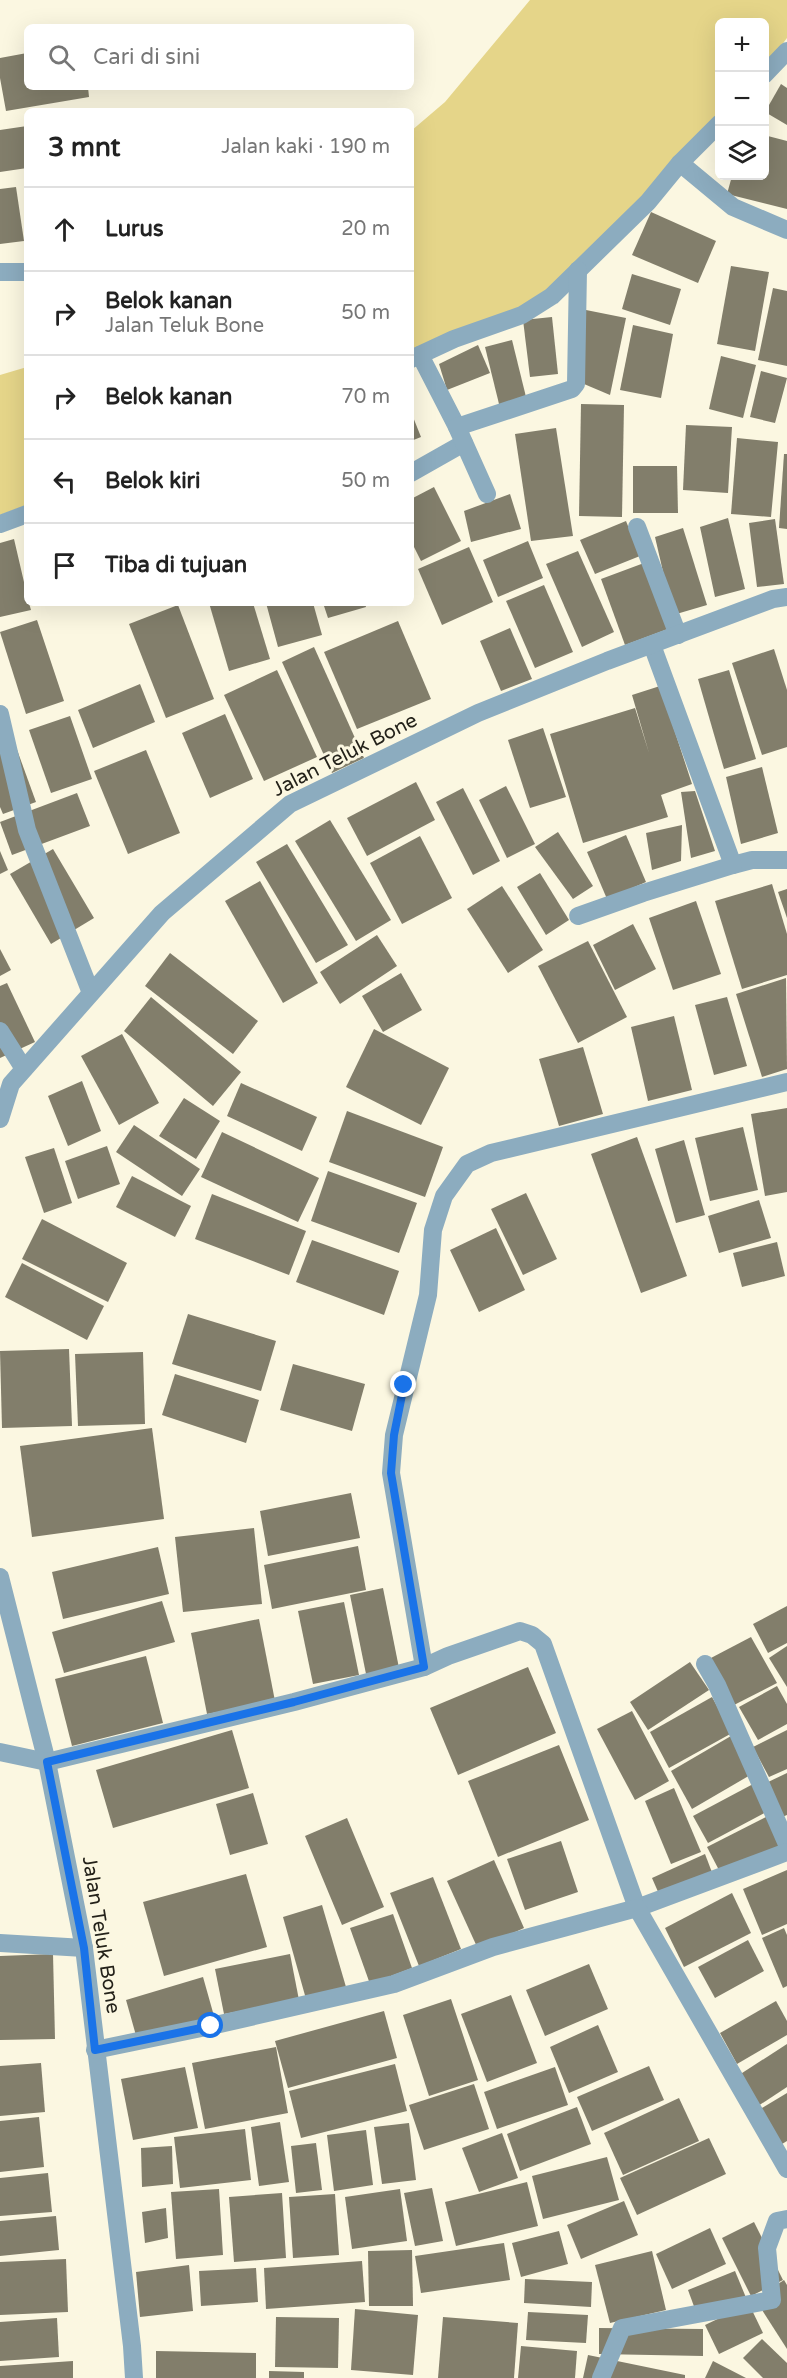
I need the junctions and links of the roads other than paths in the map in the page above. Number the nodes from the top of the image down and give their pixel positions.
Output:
1 (787, 51) edge
2 (768, 72) edge
3 (717, 126) edge
4 (680, 163) junction
5 (787, 230) edge
6 (578, 270) junction
7 (0, 272) edge
8 (24, 272) edge
9 (415, 357) edge
10 (460, 435) junction
11 (414, 471) edge
12 (487, 494) dead end
13 (24, 515) edge
14 (0, 524) edge
15 (637, 527) dead end
16 (787, 597) edge
17 (678, 635) junction
18 (652, 645) junction
19 (0, 714) edge
20 (787, 860) edge
21 (733, 865) junction
22 (578, 916) dead end
23 (91, 993) junction
24 (0, 1031) edge
25 (24, 1069) junction
26 (787, 1082) edge
27 (0, 1119) edge
28 (0, 1577) edge
29 (705, 1664) dead end
30 (424, 1667) junction
31 (0, 1752) edge
32 (47, 1762) junction
33 (787, 1844) edge
34 (787, 1852) edge
35 (637, 1908) junction
36 (0, 1942) edge
37 (84, 1948) junction
38 (95, 2050) junction
39 (787, 2169) edge
40 (787, 2219) edge
41 (134, 2378) edge
42 (602, 2378) edge

1 - 2 street
3 - 4 street
4 - 5 street
4 - 6 street
6 - 9 street
6 - 10 street
7 - 8 street
9 - 10 street
10 - 11 street
10 - 12 street
13 - 14 street
15 - 17 street
16 - 17 street, Jalan Teluk Bone
17 - 18 street, Jalan Teluk Bone
18 - 21 street
18 - 23 street, Jalan Teluk Bone
19 - 23 street
20 - 21 street
21 - 22 street
23 - 25 street, Jalan Teluk Bone
24 - 25 street
25 - 27 street, Jalan Teluk Bone
26 - 30 street
28 - 32 street, Jalan Teluk Bone
29 - 33 street
30 - 32 street
30 - 35 street
31 - 32 street
32 - 37 street, Jalan Teluk Bone
34 - 35 street
35 - 38 street
35 - 39 street
36 - 37 street
37 - 38 street, Jalan Teluk Bone
38 - 41 street, Jalan Teluk Bone
40 - 42 street

